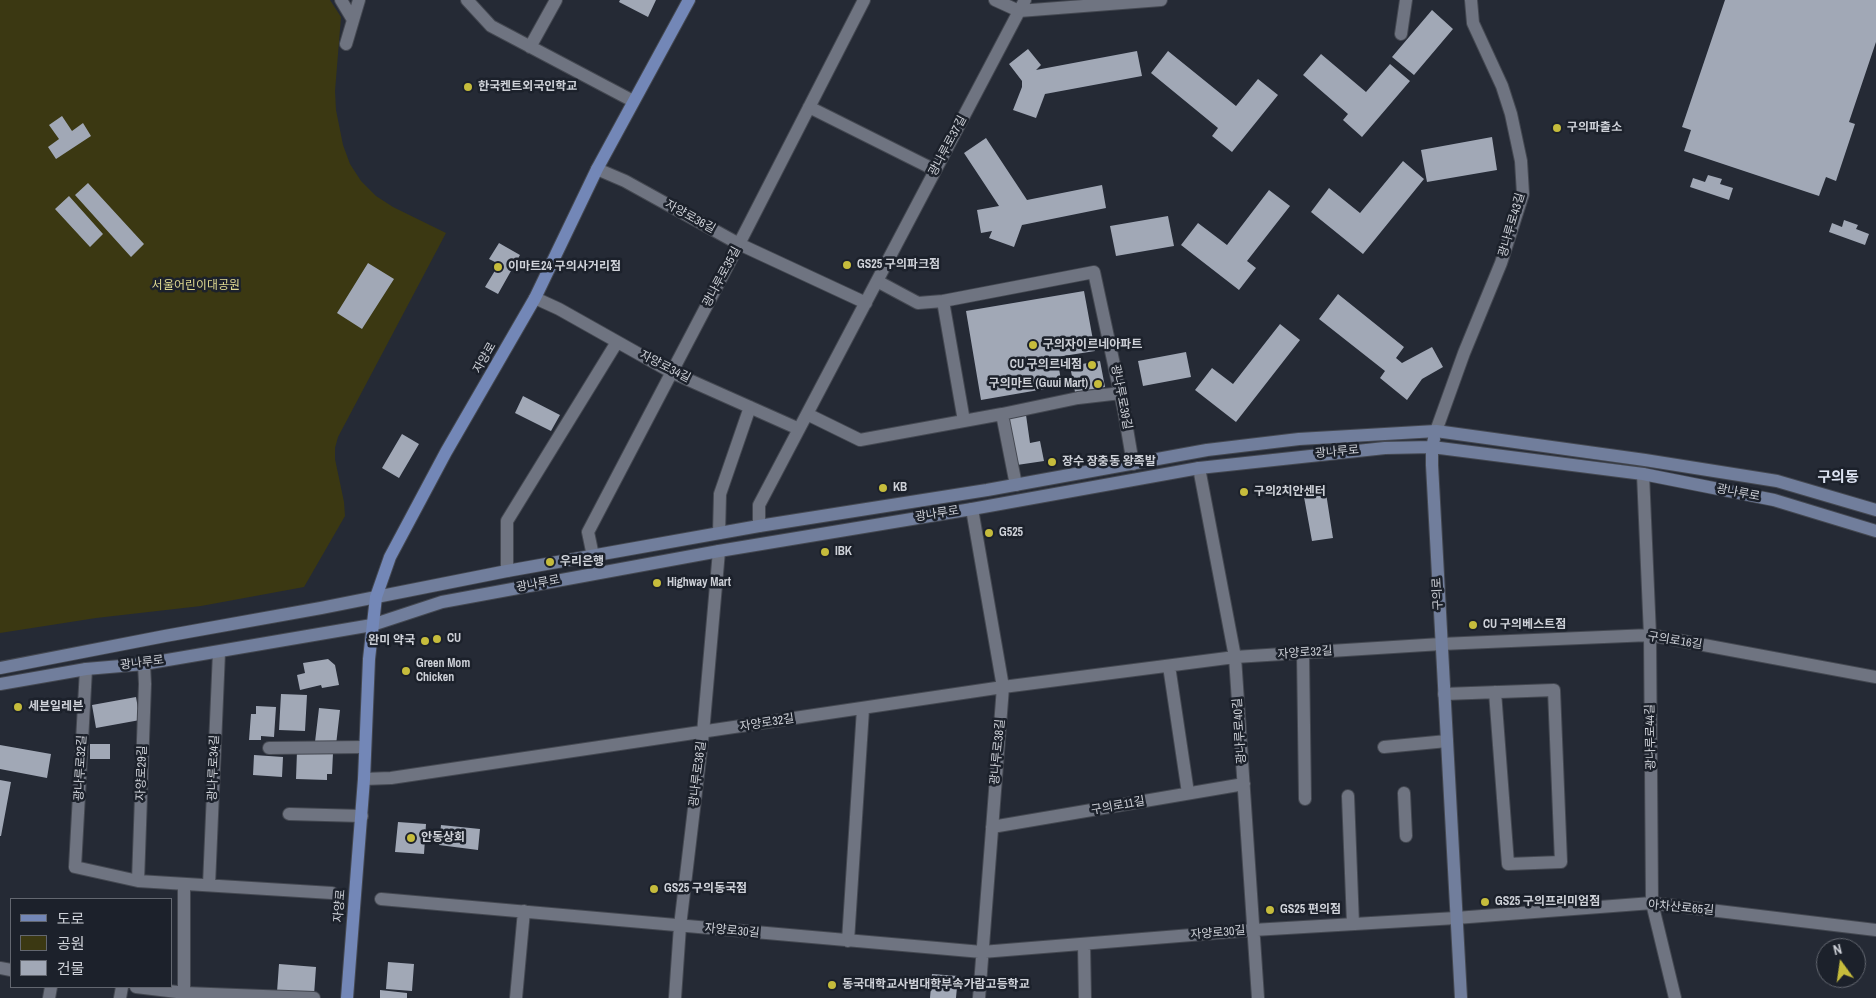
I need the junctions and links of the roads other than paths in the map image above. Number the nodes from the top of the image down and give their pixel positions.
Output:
1 (341, 0) edge
2 (358, 0) edge
3 (467, 0) edge
4 (556, 0) edge
5 (689, 0) edge
6 (864, 0) edge
7 (995, 0) edge
8 (1161, 0) edge
9 (1406, 0) edge
10 (1471, 0) edge
11 (1022, 6) edge
12 (353, 20) junction
13 (1401, 34) dead end
14 (346, 44) dead end
15 (530, 47) junction
16 (633, 101) junction
17 (809, 107) junction
18 (597, 170) junction
19 (935, 170) junction
20 (739, 244) junction
21 (877, 281) junction
22 (535, 298) junction
23 (944, 301) junction
24 (866, 303) junction
25 (617, 342) junction
26 (671, 372) junction
27 (1120, 393) junction
28 (750, 407) junction
29 (807, 414) junction
30 (1002, 414) junction
31 (964, 421) junction
32 (799, 429) junction
33 (1436, 431) junction
34 (1432, 446) junction
35 (1133, 464) junction
36 (1199, 468) junction
37 (1643, 474) junction
38 (1016, 485) junction
39 (972, 508) junction
40 (1876, 510) edge
41 (759, 526) junction
42 (1876, 531) edge
43 (719, 533) junction
44 (719, 551) junction
45 (593, 556) junction
46 (507, 571) junction
47 (376, 597) junction
48 (372, 625) junction
49 (1650, 635) junction
50 (1441, 644) junction
51 (218, 652) junction
52 (1303, 653) junction
53 (1236, 657) junction
54 (144, 664) junction
55 (1169, 666) junction
56 (0, 668) edge
57 (86, 669) junction
58 (1876, 677) edge
59 (0, 684) edge
60 (1003, 687) junction
61 (1495, 692) junction
62 (1444, 694) junction
63 (862, 709) junction
64 (703, 733) junction
65 (1447, 741) junction
66 (365, 747) junction
67 (1384, 747) dead end
68 (269, 748) dead end
69 (364, 779) junction
70 (1244, 784) junction
71 (1188, 793) junction
72 (1404, 793) dead end
73 (1348, 796) dead end
74 (1305, 799) dead end
75 (289, 814) dead end
76 (362, 816) junction
77 (992, 827) junction
78 (1406, 836) dead end
79 (138, 882) junction
80 (184, 885) junction
81 (209, 885) junction
82 (332, 893) dead end
83 (381, 899) dead end
84 (1652, 903) junction
85 (524, 911) junction
86 (1456, 918) junction
87 (1353, 924) junction
88 (680, 926) junction
89 (1253, 930) junction
90 (1876, 930) edge
91 (848, 940) junction
92 (1084, 944) junction
93 (982, 952) junction
94 (141, 988) edge
95 (184, 996) edge
96 (314, 998) edge
97 (346, 998) edge
98 (516, 998) edge
99 (675, 998) edge
100 (979, 998) edge
101 (1085, 998) edge
102 (1258, 998) edge
103 (1461, 998) edge
104 (1675, 998) edge

1 - 12 street
2 - 12 street
3 - 15 street
4 - 15 street
5 - 16 main road, 자양로
6 - 17 street, 광나루로35길
7 - 11 street
8 - 11 street
9 - 13 street
10 - 33 street, 광나루로43길
11 - 19 street, 광나루로37길
12 - 14 street
15 - 16 street
16 - 18 main road, 자양로
17 - 19 street
17 - 20 street, 광나루로35길
18 - 20 street, 자양로36길
18 - 22 main road, 자양로
19 - 21 street, 광나루로37길
20 - 24 street, 자양로36길
20 - 26 street, 광나루로35길
21 - 23 street
21 - 24 street, 광나루로37길
22 - 25 street, 자양로34길
22 - 47 main road, 자양로
23 - 27 street, 광나루로39길
23 - 31 street
24 - 29 street, 광나루로37길
25 - 26 street, 자양로34길
25 - 46 street, 광나루로
26 - 28 street, 자양로34길
26 - 45 street, 광나루로35길
27 - 30 street
27 - 35 street, 광나루로39길
28 - 32 street, 자양로34길
28 - 43 street
29 - 31 street
29 - 32 street, 광나루로37길
30 - 31 street
30 - 38 street
32 - 41 street, 광나루로37길
33 - 34 main road, 광나루로43길
33 - 35 main road, 광나루로
33 - 40 main road, 광나루로
34 - 36 main road, 광나루로
34 - 37 main road, 광나루로
34 - 50 main road, 구의로
35 - 38 main road, 광나루로
36 - 39 main road, 광나루로
36 - 53 street, 광나루로40길
37 - 42 main road, 광나루로
37 - 49 street, 광나루로44길
38 - 41 main road, 광나루로
39 - 44 main road, 광나루로
39 - 60 street, 광나루로38길
41 - 43 main road, 광나루로
43 - 45 main road, 광나루로
44 - 48 main road, 광나루로
44 - 64 street, 광나루로36길
45 - 46 main road, 광나루로
46 - 47 main road, 광나루로
47 - 48 main road, 자양로
47 - 56 main road, 광나루로
48 - 51 main road, 광나루로
48 - 66 main road, 자양로
49 - 50 street, 구의로16길
49 - 58 street, 구의로16길
49 - 84 street, 광나루로44길
50 - 52 street, 자양로32길
50 - 62 main road, 구의로
51 - 54 main road, 광나루로
51 - 81 street, 광나루로34길
52 - 53 street, 자양로32길
52 - 74 street
53 - 55 street, 자양로32길
53 - 70 street, 광나루로40길
54 - 57 main road, 광나루로
54 - 79 street, 자양로29길
55 - 60 street, 자양로32길
55 - 71 street
57 - 59 main road, 광나루로
57 - 79 street, 광나루로32길
60 - 63 street, 자양로32길
60 - 77 street, 광나루로38길
61 - 61 street
61 - 62 street
62 - 65 main road, 구의로
63 - 64 street, 자양로32길
63 - 91 street
64 - 69 street, 자양로32길
64 - 88 street, 광나루로36길
65 - 67 street
65 - 86 main road, 구의로
66 - 68 street
66 - 69 main road, 자양로
69 - 76 main road, 자양로
70 - 71 street, 구의로11길
70 - 89 street, 광나루로40길
71 - 77 street, 구의로11길
72 - 78 street
73 - 87 street
75 - 76 street
76 - 97 main road, 자양로
77 - 93 street, 광나루로38길
79 - 80 street
80 - 81 street
80 - 95 street
81 - 82 street
83 - 85 street, 자양로30길
84 - 86 street, 아차산로65길
84 - 90 street, 아차산로65길
84 - 104 street, 광나루로44길
85 - 88 street, 자양로30길
85 - 98 street
86 - 87 street, 자양로30길
86 - 103 main road, 구의로
87 - 89 street, 자양로30길
88 - 91 street, 자양로30길
88 - 99 street, 광나루로36길
89 - 92 street, 자양로30길
89 - 102 street, 광나루로40길
91 - 93 street, 자양로30길
92 - 93 street, 자양로30길
92 - 101 street
93 - 100 street, 광나루로38길
94 - 95 street
95 - 96 street

